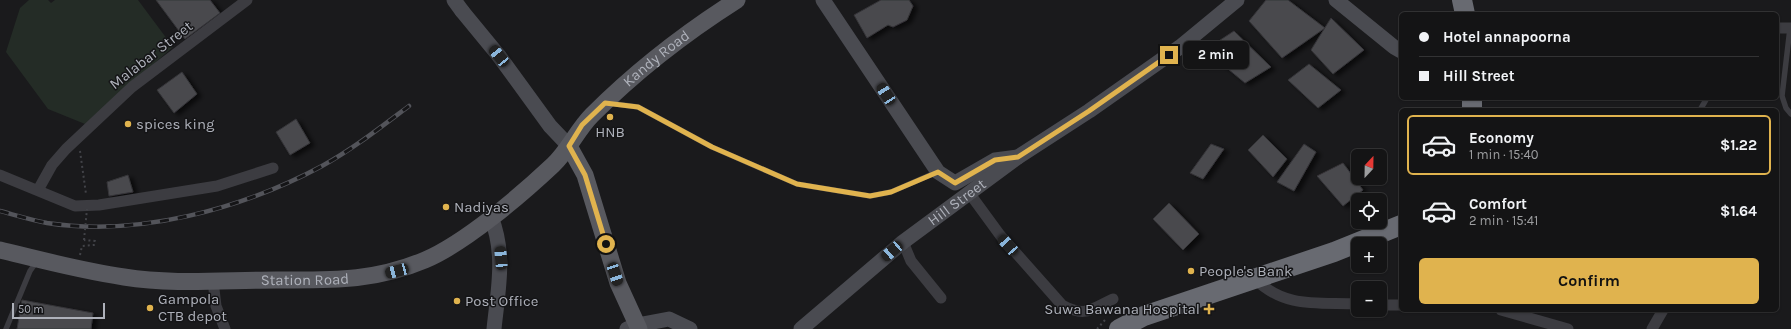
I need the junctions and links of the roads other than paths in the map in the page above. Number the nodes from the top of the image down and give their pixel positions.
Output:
1 (247, 0) edge
2 (737, 0) edge
3 (823, 0) edge
4 (1237, 0) edge
5 (1336, 0) edge
6 (1462, 0) edge
7 (458, 5) edge
8 (1465, 12) edge
9 (1779, 28) edge
10 (1790, 28) edge
11 (1399, 50) edge
12 (605, 103) junction
13 (1791, 114) edge
14 (569, 146) junction
15 (1018, 157) junction
16 (272, 168) dead end
17 (938, 172) junction
18 (0, 174) edge
19 (38, 190) junction
20 (970, 194) junction
21 (491, 217) junction
22 (1399, 226) edge
23 (903, 242) junction
24 (0, 250) edge
25 (38, 259) junction
26 (1255, 279) junction
27 (213, 281) junction
28 (941, 298) dead end
29 (1113, 299) dead end
30 (1351, 304) edge
31 (1387, 304) edge
32 (1399, 305) edge
33 (1508, 312) edge
34 (1662, 312) edge
35 (634, 328) edge
36 (6, 329) edge
37 (225, 329) edge
38 (494, 329) edge
39 (690, 329) edge
40 (801, 329) edge
41 (1119, 329) edge
42 (1568, 329) edge
43 (1652, 329) edge

1 - 19 street, Malabar Street
2 - 12 main road, Kandy Road
3 - 17 street
4 - 15 street, Hill Street
5 - 11 street
6 - 8 highway
7 - 14 street, bridge
9 - 10 street
10 - 13 lane
12 - 14 main road, Kandy Road
12 - 17 lane
14 - 21 main road, Station Road
14 - 35 main road
15 - 17 street
15 - 20 street, Hill Street
16 - 19 street
18 - 19 street
20 - 23 street, Hill Street
20 - 29 street
21 - 27 main road, Station Road
21 - 38 street
22 - 26 highway
23 - 28 street
23 - 40 street, Hill Street
24 - 25 main road, Station Road
25 - 27 main road, Station Road
25 - 36 lane
26 - 30 street
26 - 41 highway
27 - 37 street
31 - 32 street
33 - 42 street
34 - 43 street
35 - 39 street

